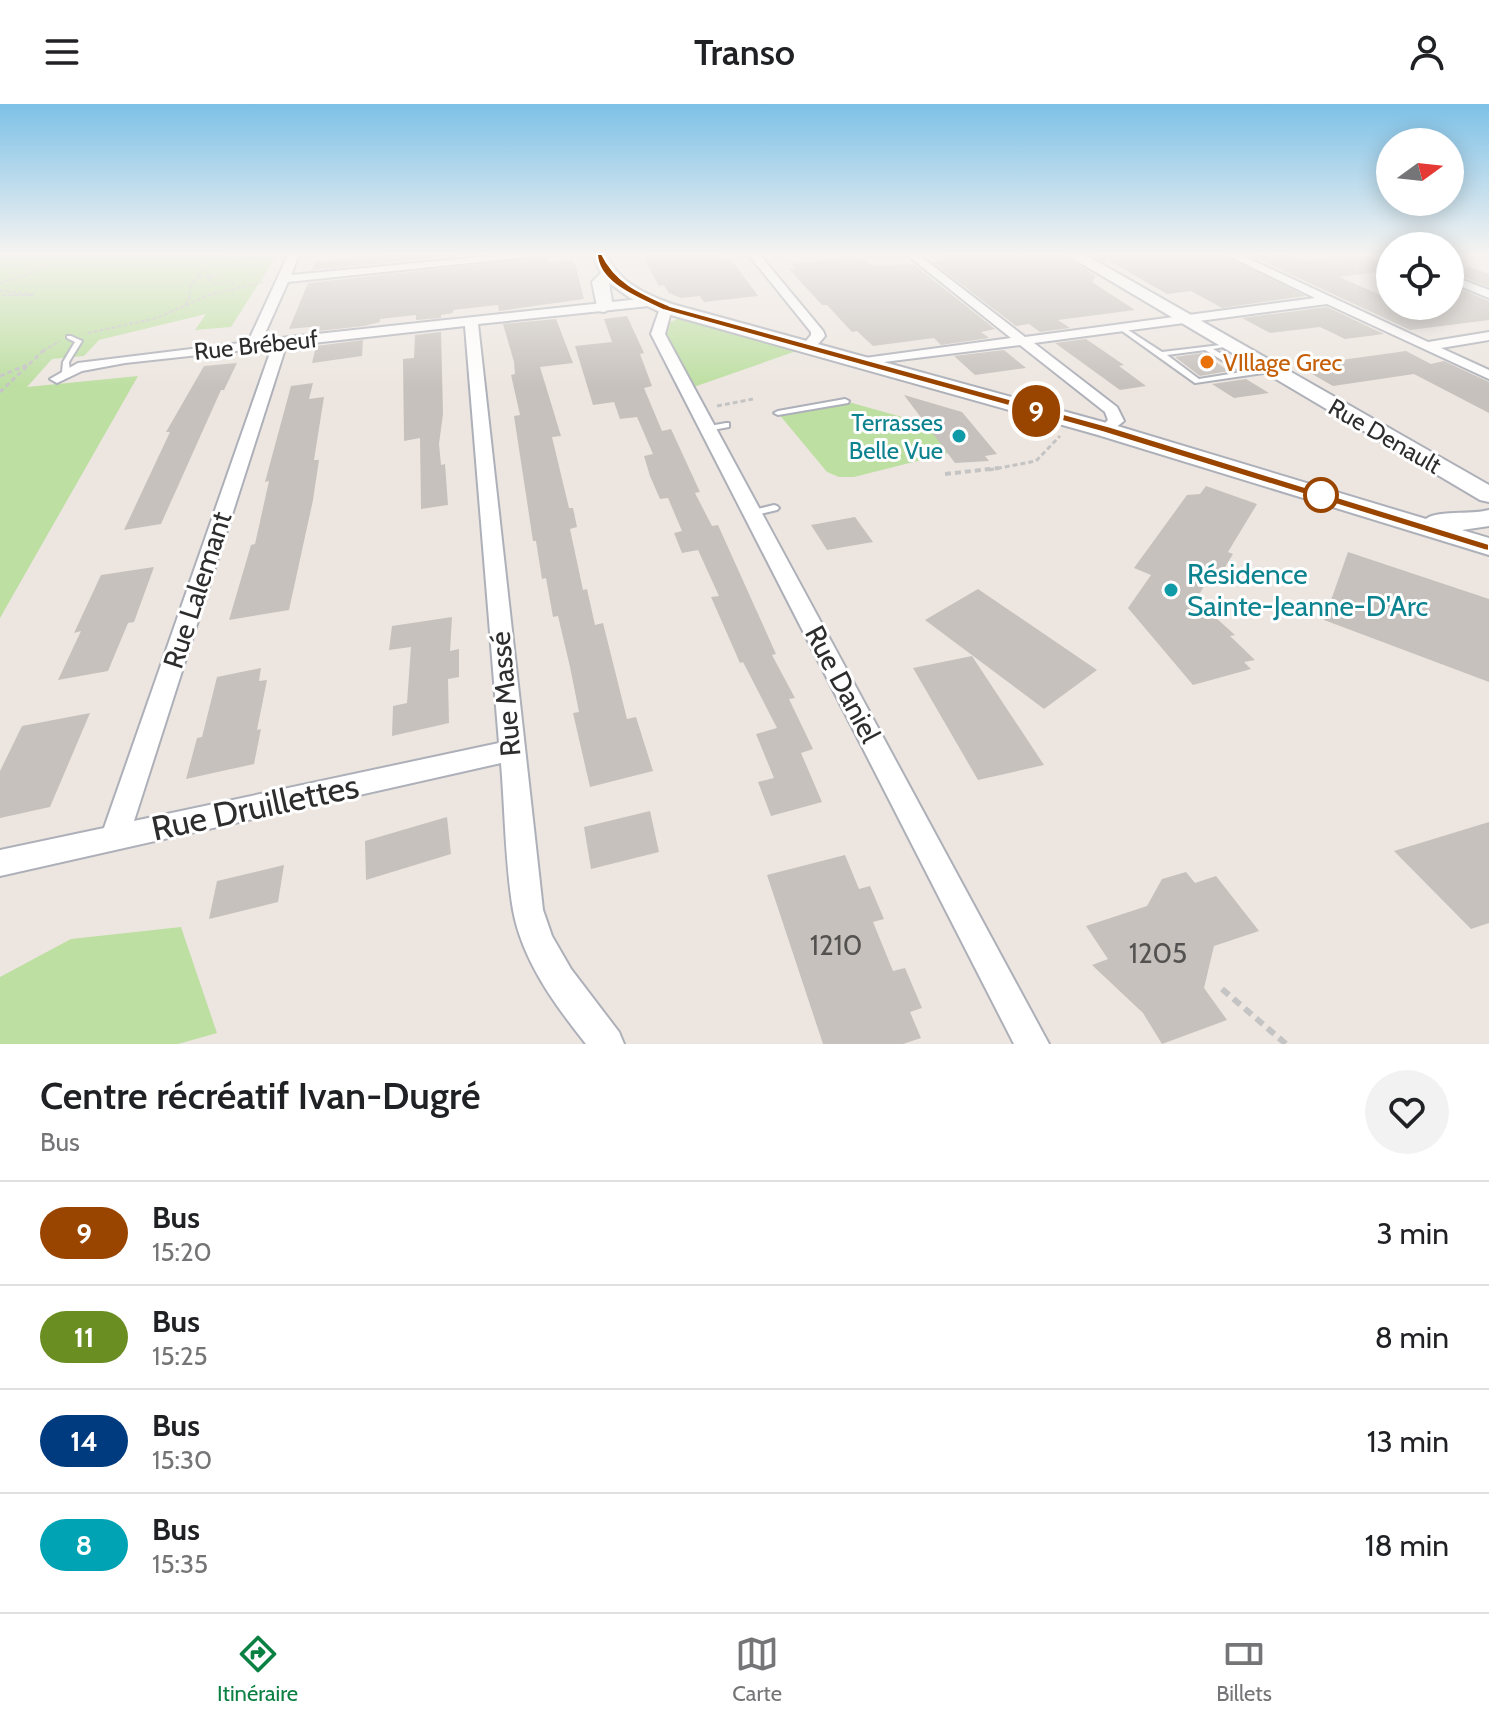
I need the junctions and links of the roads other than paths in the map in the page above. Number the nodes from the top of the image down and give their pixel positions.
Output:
1 (273, 299) edge
2 (603, 299) edge
3 (642, 299) edge
4 (790, 299) edge
5 (969, 299) edge
6 (1148, 299) edge
7 (1327, 300) joint
8 (604, 307) junction
9 (659, 311) junction
10 (1182, 319) junction
11 (471, 321) junction
12 (1120, 327) junction
13 (1489, 336) edge
14 (69, 337) road end
15 (1023, 341) junction
16 (280, 342) junction
17 (253, 345) junction
18 (1426, 346) junction
19 (808, 347) junction
20 (1161, 354) junction
21 (1229, 357) junction
22 (865, 362) junction
23 (62, 375) joint
24 (1489, 375) edge
25 (845, 401) dead end
26 (778, 413) dead end
27 (1106, 430) junction
28 (1485, 496) edge
29 (1397, 518) junction
30 (1489, 518) edge
31 (1489, 547) edge
32 (510, 751) junction
33 (115, 837) junction
34 (0, 863) edge
35 (607, 1044) edge
36 (1032, 1044) edge

1 - 17 street
2 - 8 main road
3 - 9 main road
4 - 19 street
5 - 15 street
6 - 10 main road, Rue Denault
7 - 10 street
7 - 18 street
8 - 9 street, Rue Brébeuf
8 - 11 street, Rue Brébeuf
9 - 19 main road
9 - 36 street, Rue Daniel
10 - 12 street
10 - 21 main road, Rue Denault
11 - 16 street, Rue Brébeuf
11 - 32 street, Rue Massé
12 - 15 street
12 - 20 lane
13 - 18 street
14 - 23 lane
15 - 22 street
15 - 27 street
16 - 17 street, Rue Brébeuf
16 - 33 street, Rue Lalemant
17 - 23 street, Rue Brébeuf
18 - 24 street
19 - 22 main road
20 - 21 lane
20 - 21 lane
21 - 28 main road, Rue Denault
22 - 27 main road
25 - 26 lane
27 - 29 main road
29 - 30 main road
29 - 31 main road
32 - 33 street, Rue Druillettes
32 - 35 street, Rue Massé
33 - 34 street, Rue Druillettes

